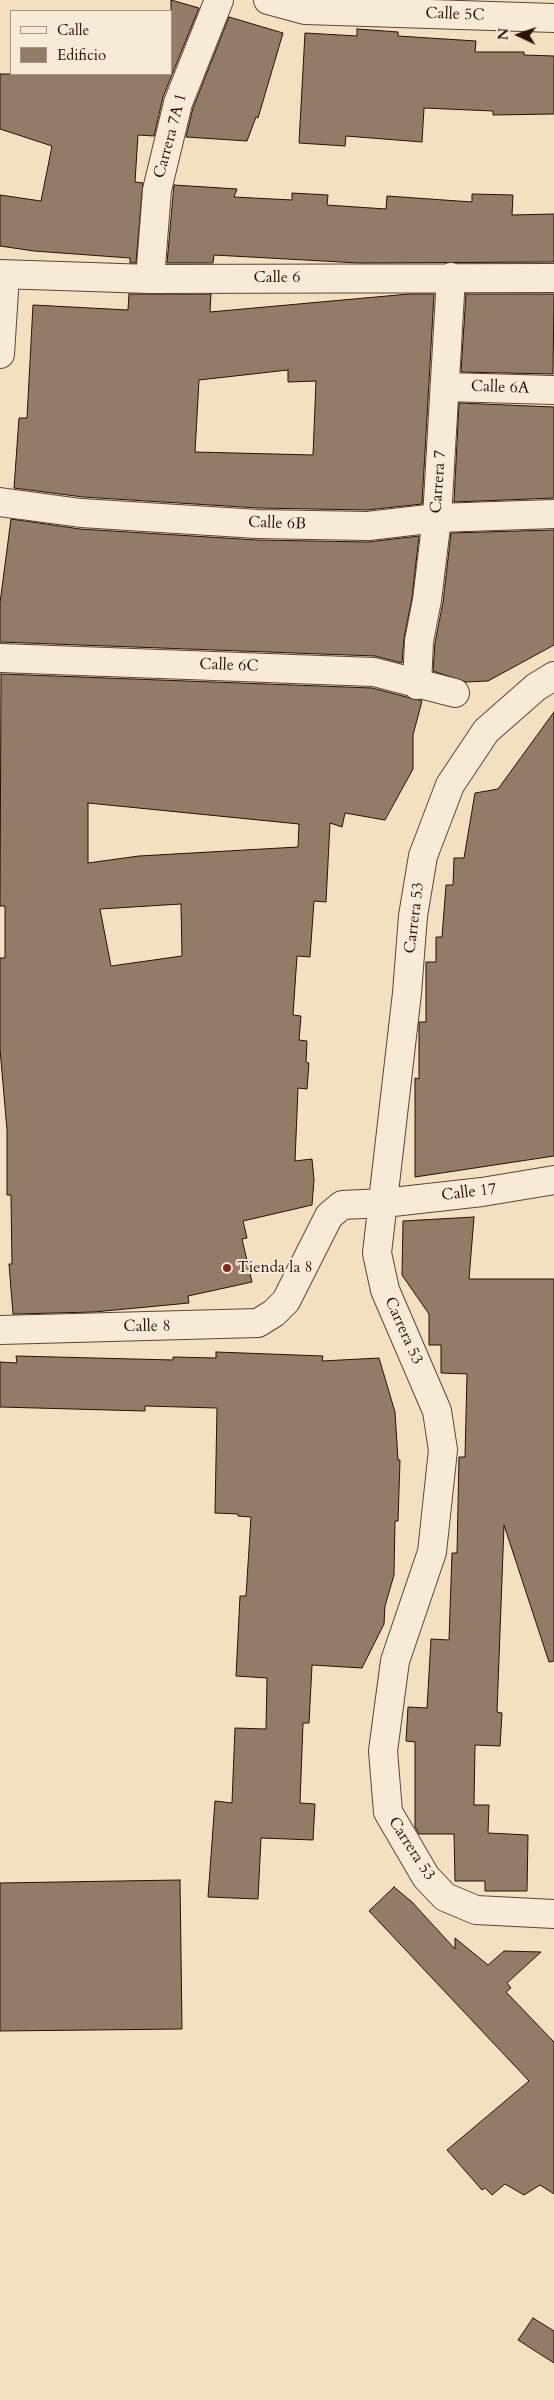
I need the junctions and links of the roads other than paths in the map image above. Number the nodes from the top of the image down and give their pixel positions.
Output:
1 (219, 0) edge
2 (268, 0) edge
3 (554, 18) edge
4 (3, 275) edge
5 (451, 278) junction
6 (554, 278) edge
7 (150, 279) junction
8 (0, 354) edge
9 (445, 386) junction
10 (554, 390) edge
11 (0, 502) edge
12 (554, 514) edge
13 (437, 518) junction
14 (0, 658) edge
15 (554, 676) edge
16 (417, 685) junction
17 (455, 693) dead end
18 (554, 1180) edge
19 (384, 1203) junction
20 (286, 1301) joint
21 (0, 1330) edge
22 (554, 1914) edge

1 - 7 street, Carrera 7A 1
2 - 3 street, Calle 5C
4 - 7 street, Calle 6
4 - 8 street
5 - 6 street, Calle 6
5 - 7 street, Calle 6
5 - 9 street, Carrera 7
9 - 10 street, Calle 6A
9 - 13 street, Carrera 7
11 - 13 street, Calle 6B
12 - 13 street, Calle 6B
13 - 16 street, Carrera 7
14 - 16 street, Calle 6C
15 - 19 street, Carrera 53
16 - 17 street, Calle 6C
18 - 19 street, Calle 17
19 - 20 street, Calle 17
19 - 22 street, Carrera 53
20 - 21 street, Calle 8

